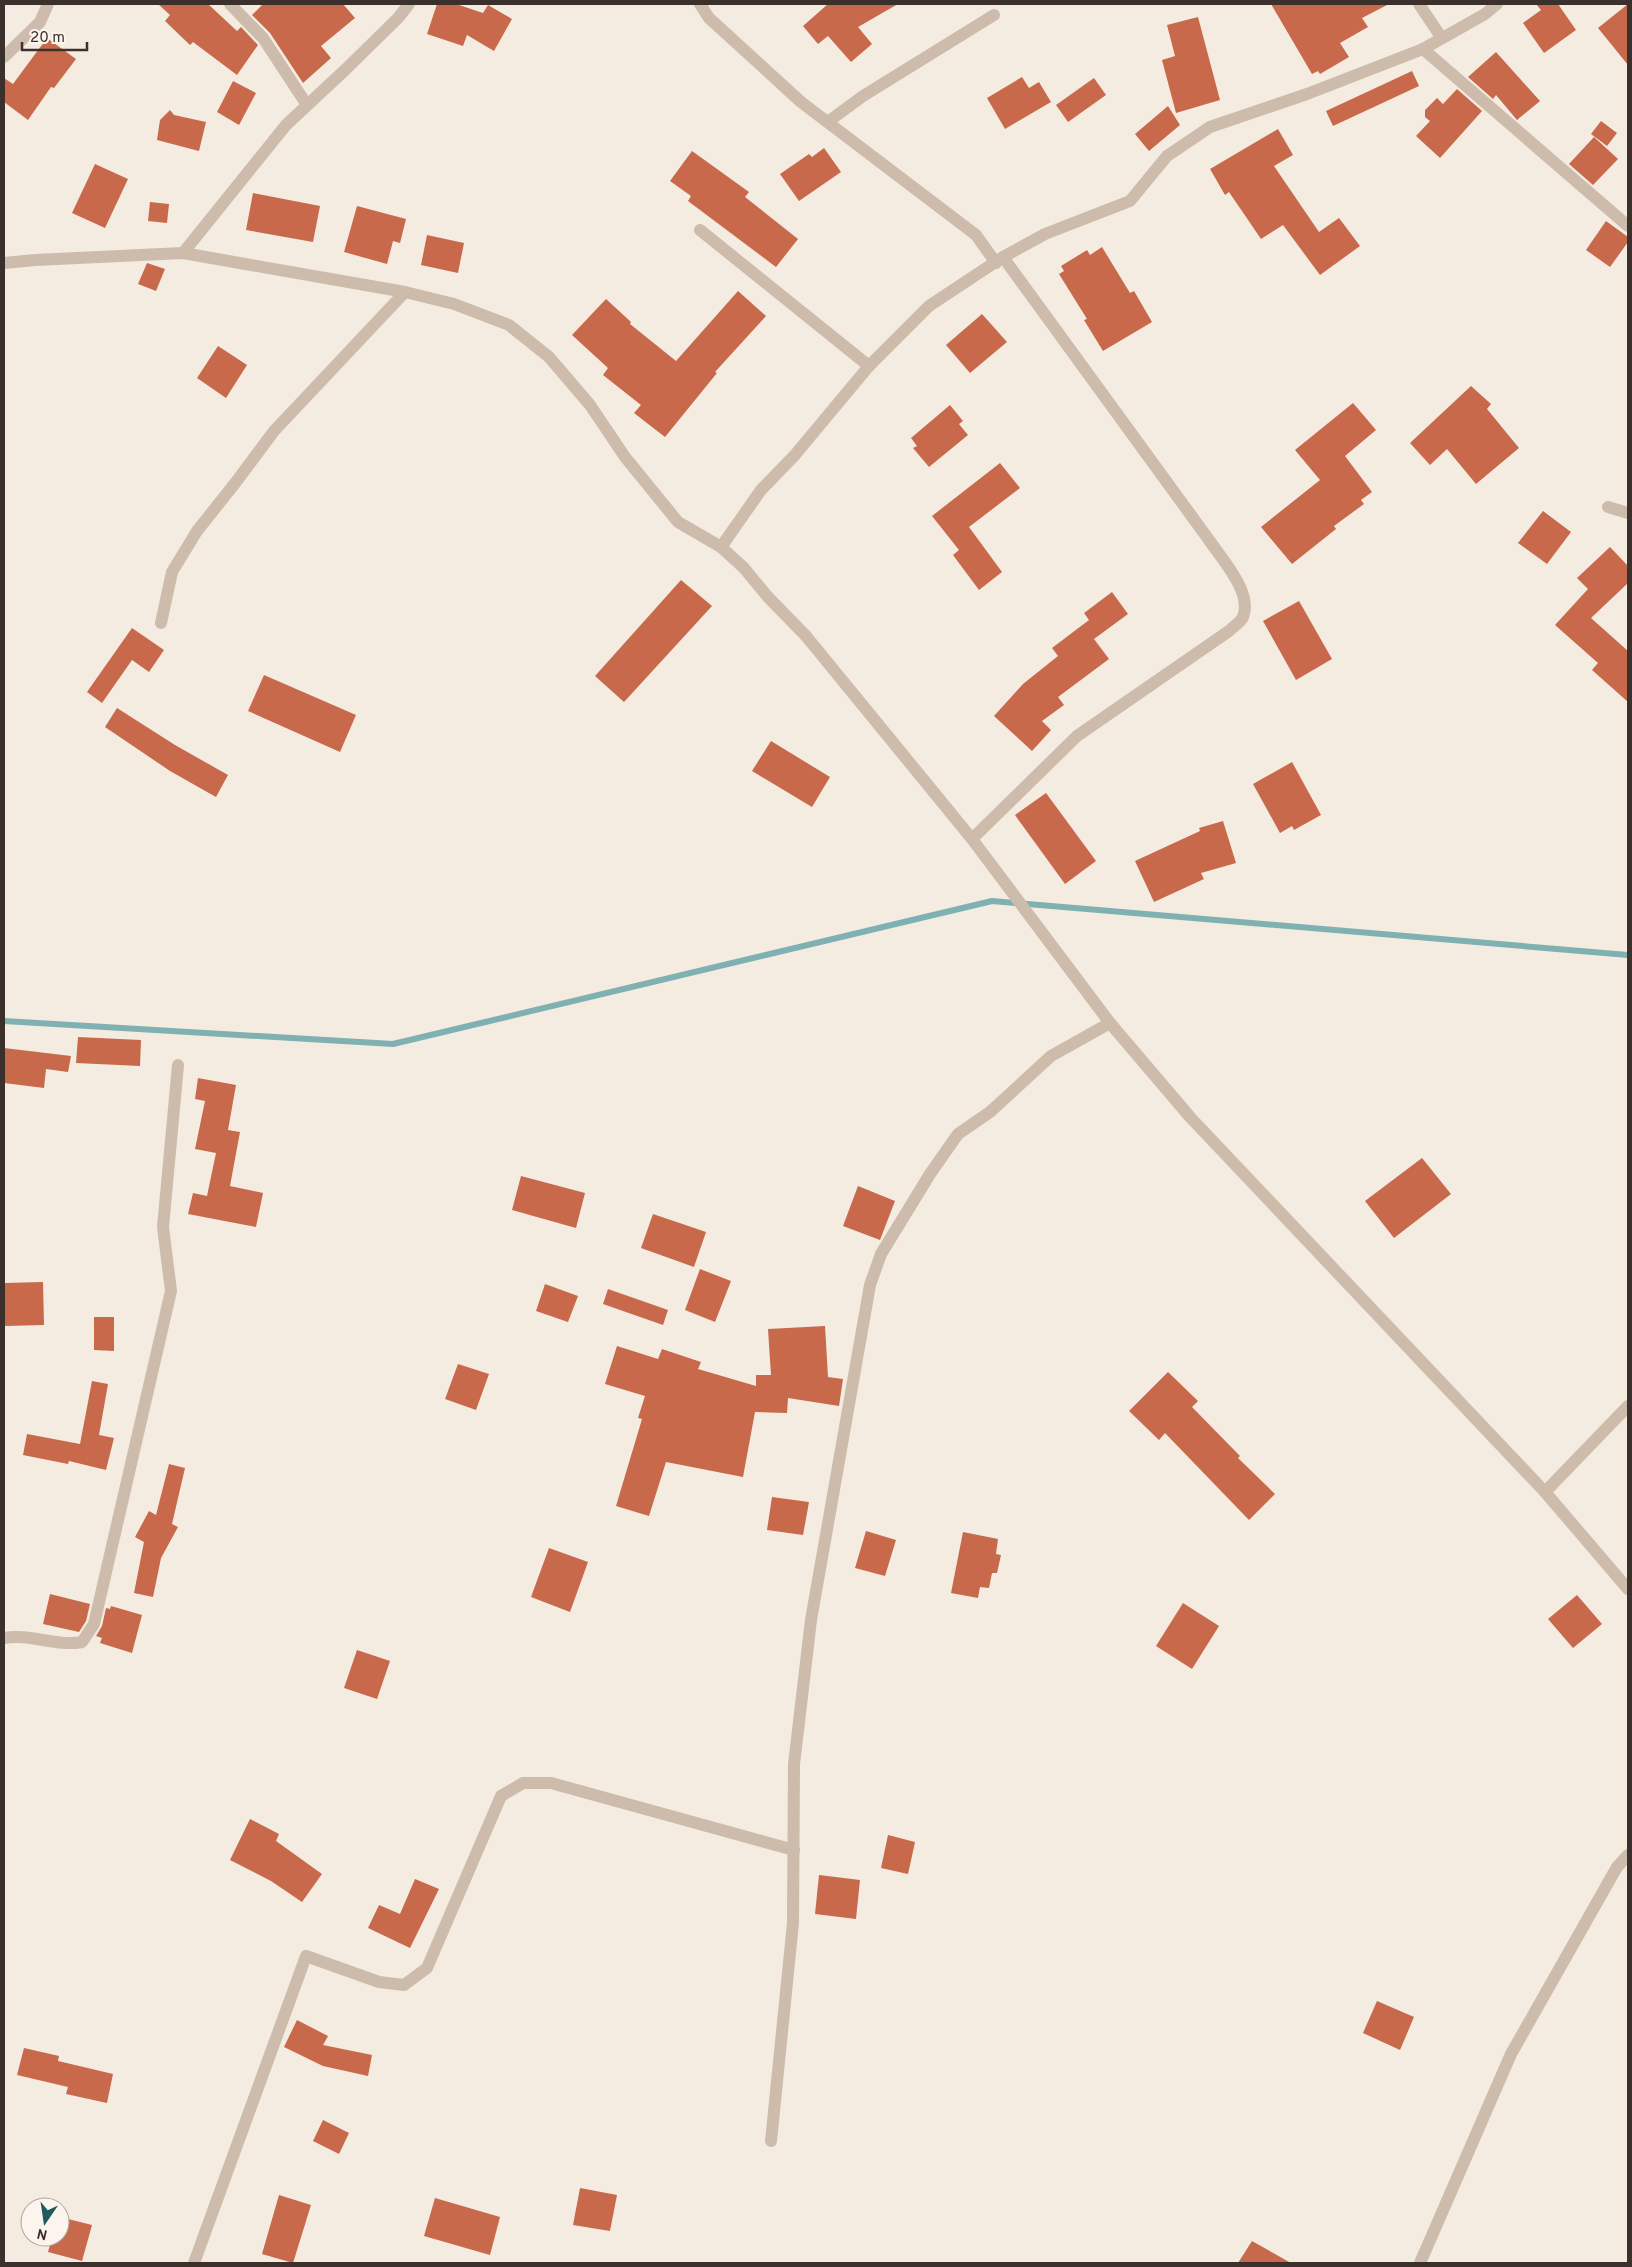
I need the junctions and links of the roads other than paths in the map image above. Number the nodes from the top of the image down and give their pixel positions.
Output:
1 (48, 4) edge
2 (230, 4) edge
3 (409, 4) edge
4 (700, 4) edge
5 (1419, 4) edge
6 (1497, 4) edge
7 (994, 16) dead end
8 (1441, 37) junction
9 (1423, 49) junction
10 (4, 57) edge
11 (307, 105) junction
12 (829, 121) junction
13 (1628, 226) edge
14 (700, 230) dead end
15 (183, 253) junction
16 (999, 260) junction
17 (4, 263) edge
18 (405, 292) junction
19 (869, 366) junction
20 (1608, 507) dead end
21 (1628, 513) edge
22 (721, 547) junction
23 (161, 623) dead end
24 (972, 839) junction
25 (1110, 1023) junction
26 (178, 1065) dead end
27 (1628, 1406) edge
28 (1628, 1414) edge
29 (1545, 1492) junction
30 (1628, 1589) edge
31 (4, 1638) edge
32 (794, 1850) junction
33 (1628, 1856) edge
34 (771, 2141) dead end
35 (194, 2263) edge
36 (1420, 2263) edge

1 - 10 street
2 - 11 street
3 - 11 street
4 - 12 street
5 - 8 street
6 - 8 street
7 - 12 street
8 - 9 street
9 - 13 street
9 - 16 street
11 - 15 street
12 - 16 street
14 - 19 street
15 - 17 street
15 - 18 street
16 - 19 street
16 - 24 street
18 - 22 street
18 - 23 street
19 - 22 street
20 - 21 street
22 - 24 street
24 - 25 street
25 - 29 street
25 - 32 street
26 - 31 street
27 - 29 street
28 - 29 street
29 - 30 street
32 - 34 street
32 - 35 street
33 - 36 street

